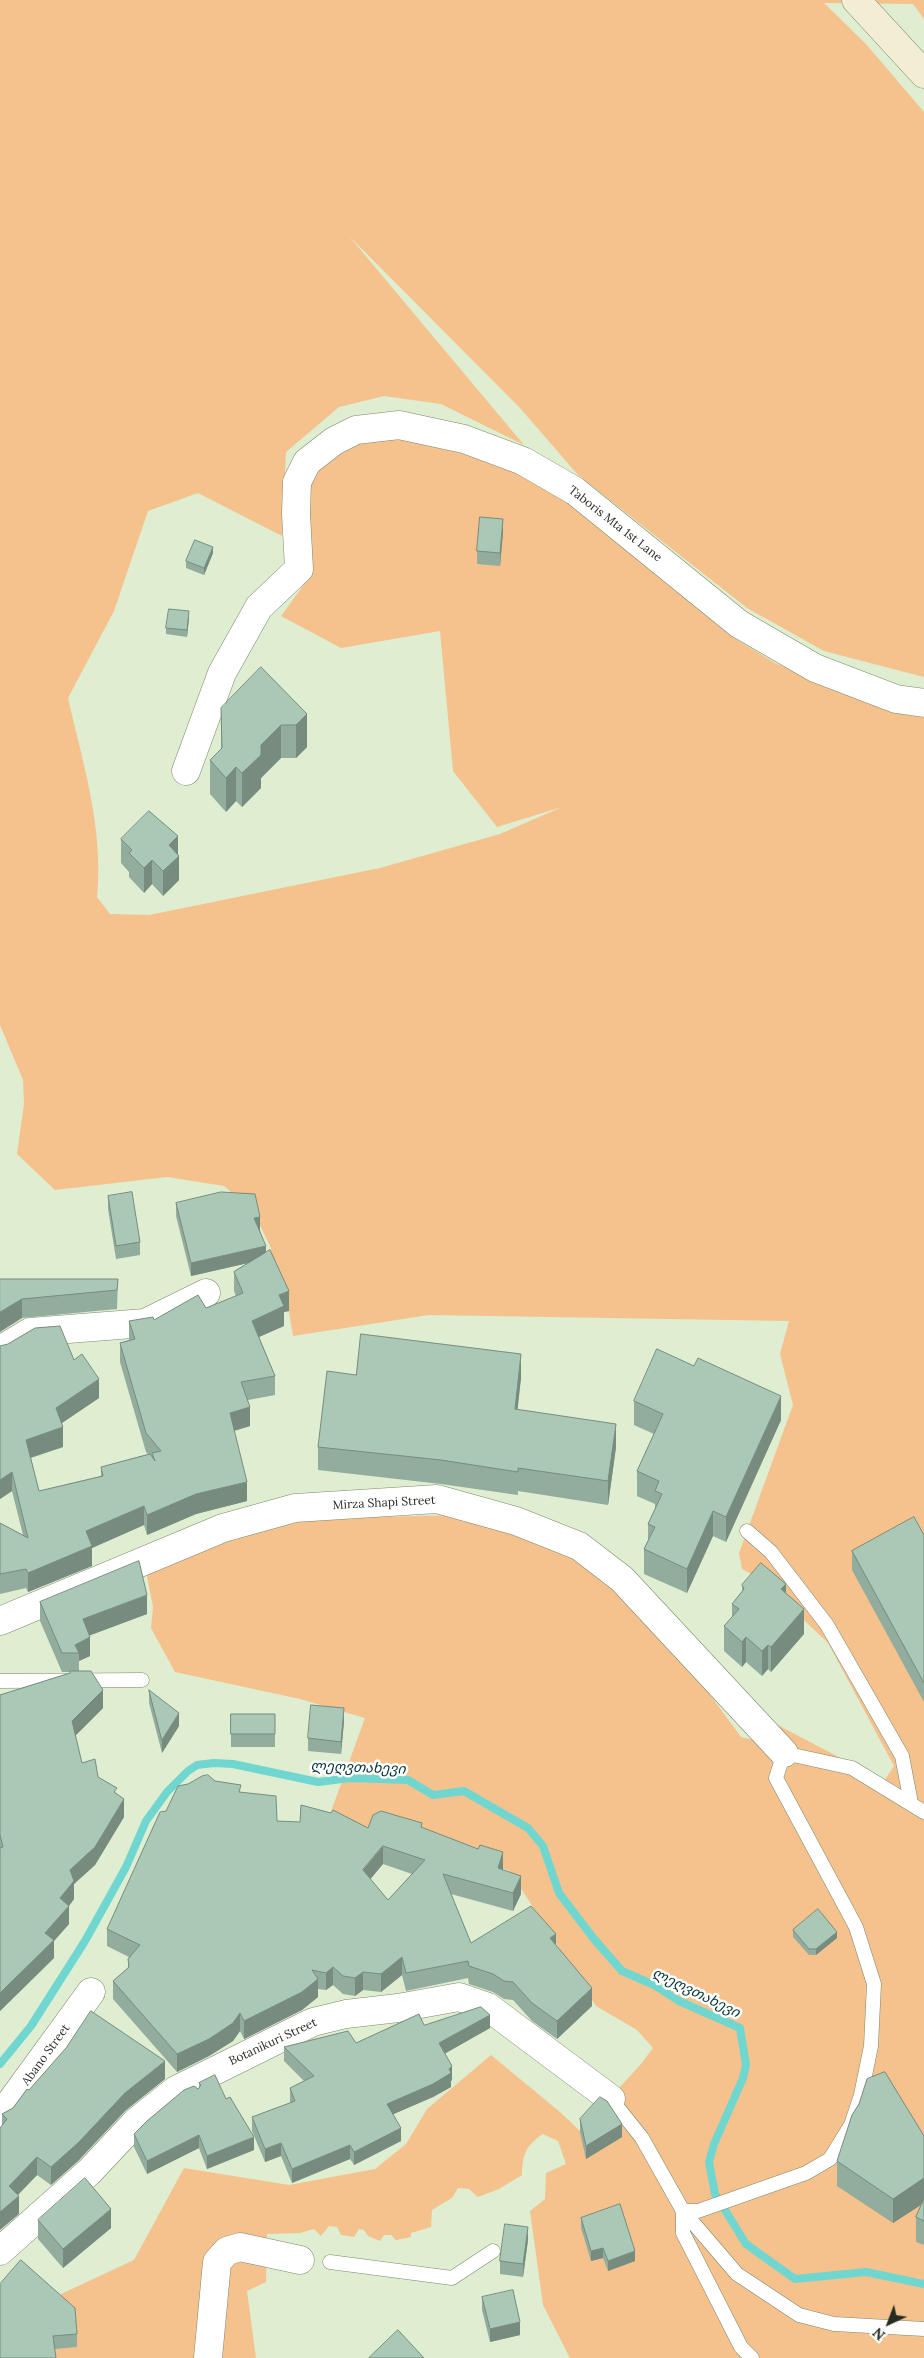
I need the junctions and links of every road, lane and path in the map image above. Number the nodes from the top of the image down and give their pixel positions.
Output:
1 (856, 0) edge
2 (924, 74) edge
3 (924, 703) edge
4 (186, 771) dead end
5 (206, 1293) dead end
6 (0, 1350) edge
7 (747, 1531) dead end
8 (0, 1621) edge
9 (142, 1680) dead end
10 (0, 1681) edge
11 (784, 1754) junction
12 (911, 1803) junction
13 (924, 1812) edge
14 (91, 1992) dead end
15 (611, 2099) joint
16 (0, 2117) edge
17 (683, 2211) junction
18 (0, 2251) edge
19 (493, 2251) dead end
20 (300, 2260) dead end
21 (330, 2262) dead end
22 (924, 2329) edge
23 (208, 2358) edge
24 (752, 2358) edge

1 - 2 main road
3 - 4 street, Taboris Mta 1st Lane
5 - 6 street
7 - 12 lane
8 - 11 street, Mirza Shapi Street
9 - 10 lane
11 - 12 lane
11 - 17 lane
12 - 13 lane
14 - 16 street, Abano Street
15 - 17 lane
15 - 18 street, Botanikuri Street
17 - 22 lane
17 - 24 lane
19 - 21 lane
20 - 23 street

